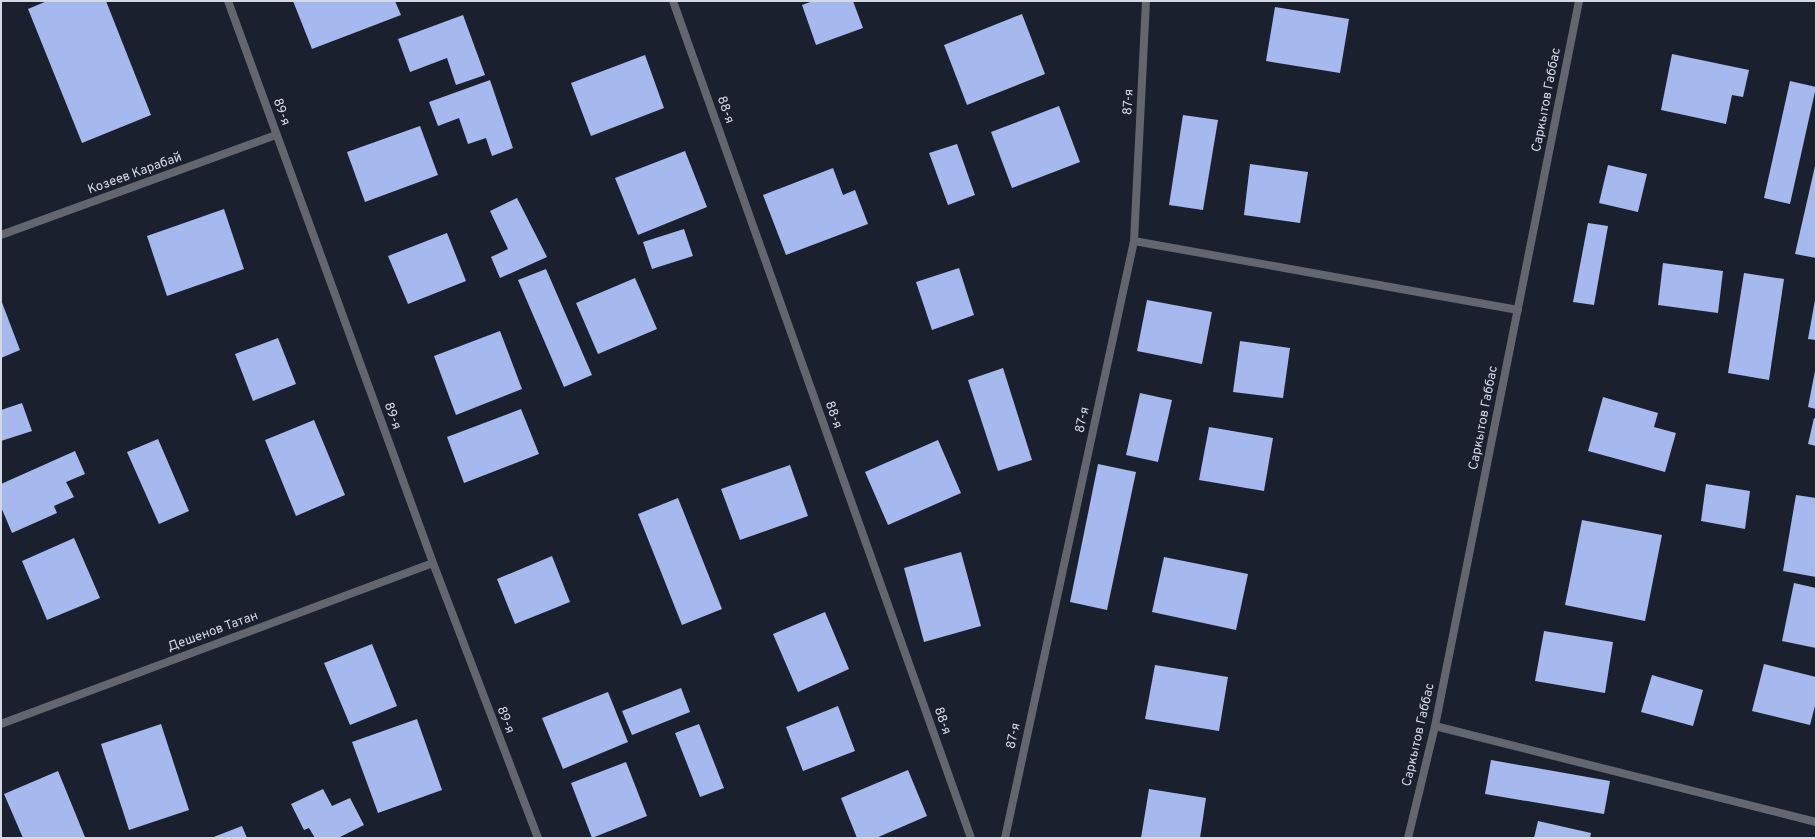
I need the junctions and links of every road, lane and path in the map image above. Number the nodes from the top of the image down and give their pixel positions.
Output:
1 (228, 1) edge
2 (673, 1) edge
3 (1146, 1) edge
4 (1579, 1) edge
5 (276, 135) junction
6 (1, 235) edge
7 (1134, 241) junction
8 (1518, 310) junction
9 (433, 563) junction
10 (1, 724) edge
11 (1435, 726) junction
12 (1816, 822) edge
13 (538, 838) edge
14 (971, 838) edge
15 (1005, 838) edge
16 (1408, 838) edge

1 - 5 street, 89-я
2 - 14 street, 88-я
3 - 7 street, 87-я
4 - 8 street, Саркытов Габбас
5 - 6 street, Козеев Карабай
5 - 9 street, 89-я
7 - 8 street
7 - 15 street, 87-я
8 - 11 street, Саркытов Габбас
9 - 10 street, Дешенов Татан
9 - 13 street, 89-я
11 - 12 street
11 - 16 street, Саркытов Габбас

